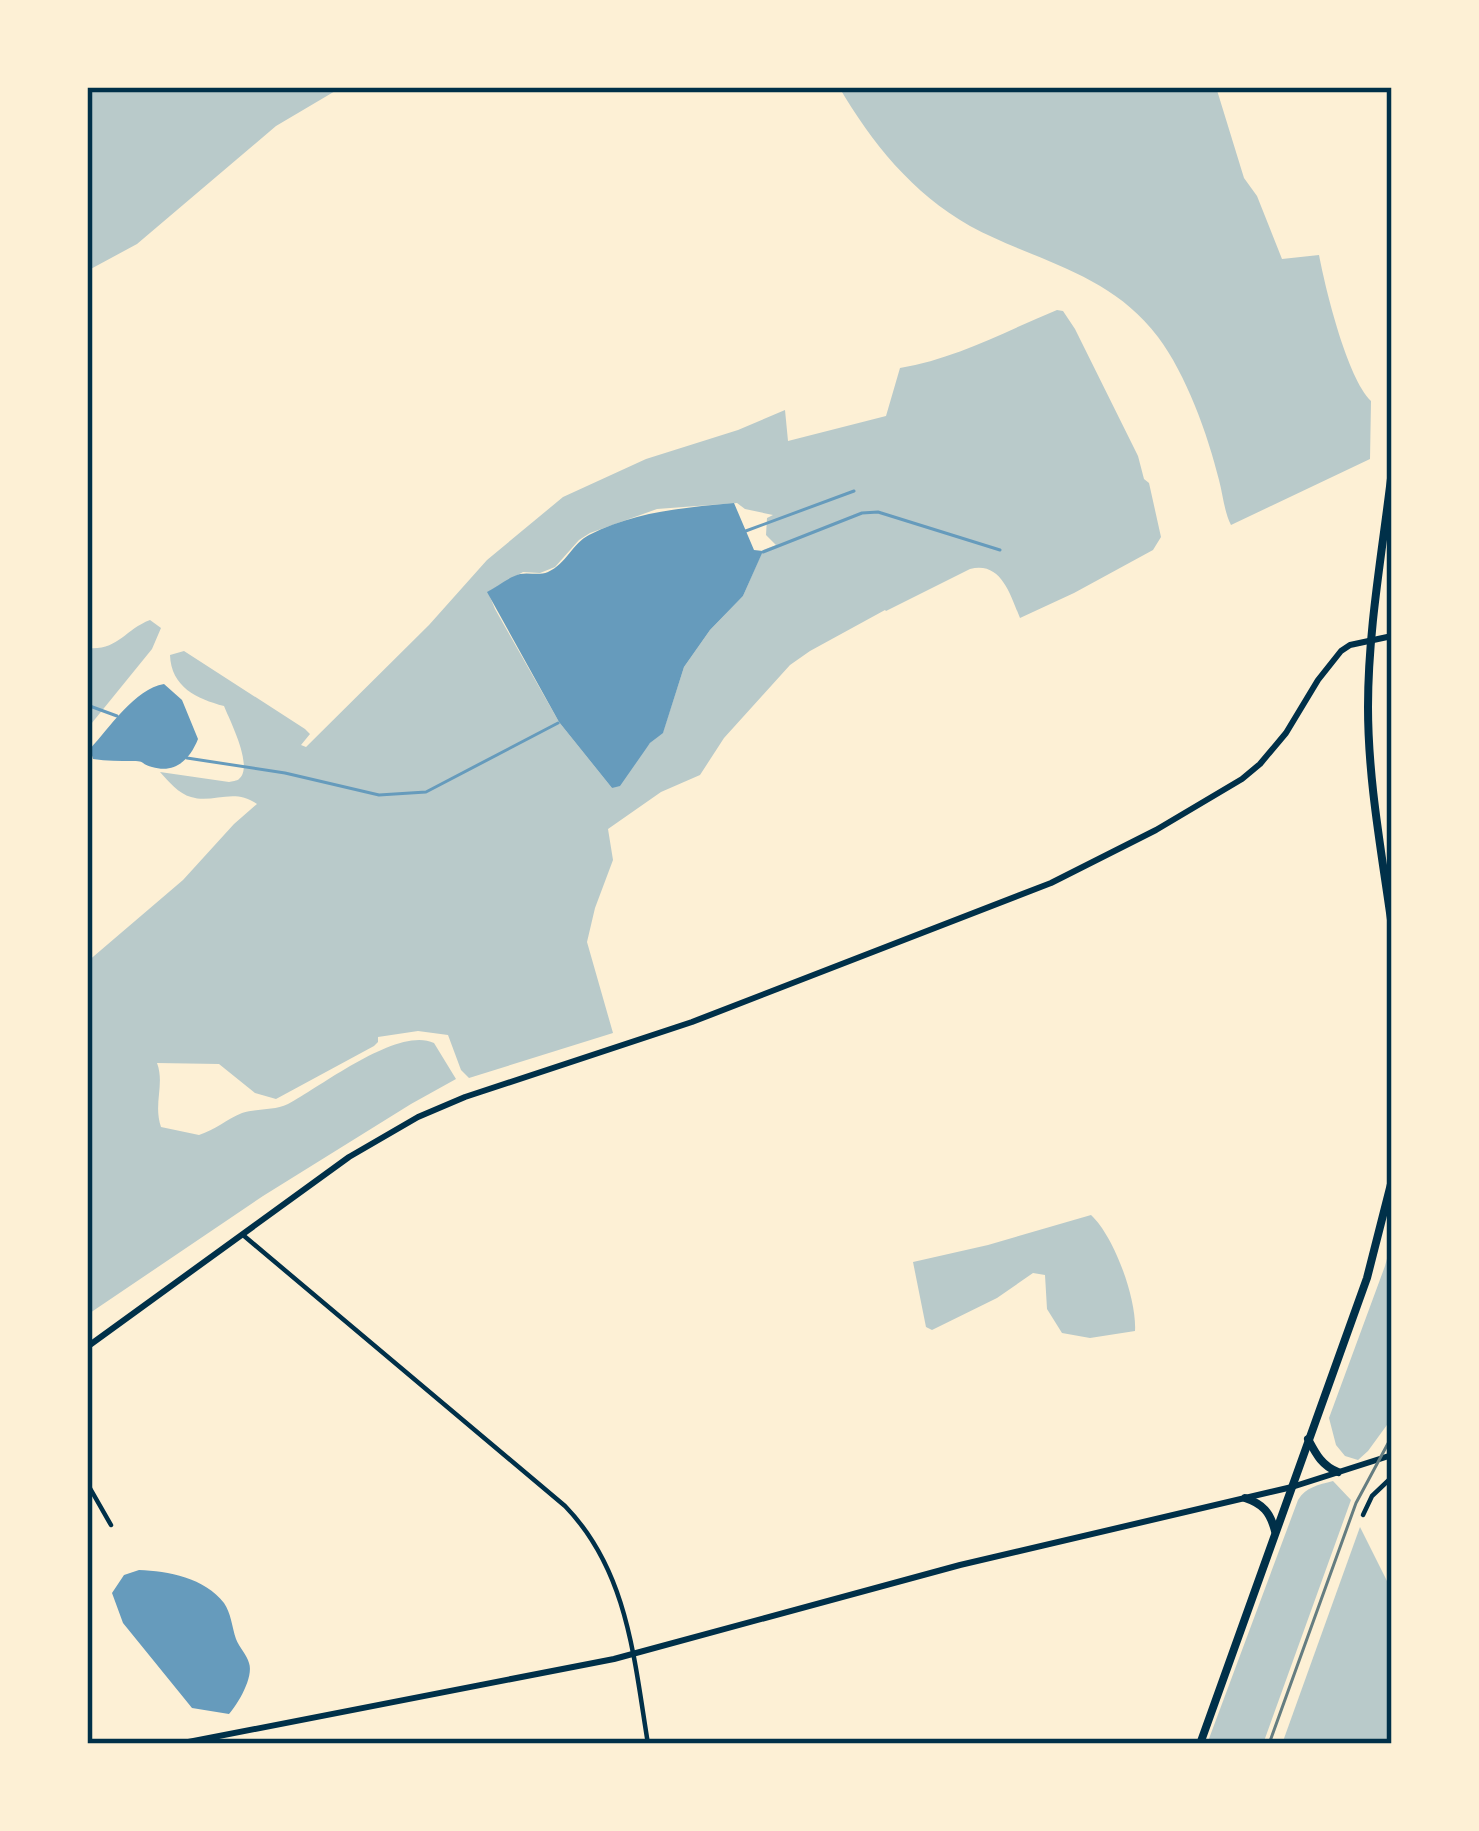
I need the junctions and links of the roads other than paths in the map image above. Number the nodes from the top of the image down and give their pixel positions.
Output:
1 (1392, 470) edge
2 (1392, 636) edge
3 (1372, 639) junction
4 (1392, 927) edge
5 (1392, 1180) edge
6 (243, 1234) junction
7 (87, 1347) edge
8 (1308, 1439) junction
9 (1392, 1455) edge
10 (1338, 1472) junction
11 (1392, 1477) edge
12 (87, 1483) edge
13 (1292, 1487) junction
14 (1245, 1498) junction
15 (1363, 1515) dead end
16 (111, 1525) dead end
17 (1276, 1533) junction
18 (633, 1654) junction
19 (178, 1744) edge
20 (649, 1744) edge
21 (1200, 1744) edge

1 - 3 main road
2 - 3 street
3 - 4 main road
3 - 6 street
5 - 8 main road
6 - 7 street
6 - 18 street
8 - 10 main road
8 - 13 main road
9 - 10 street
10 - 13 street
11 - 15 street
12 - 16 street
13 - 14 street
13 - 17 main road
14 - 17 main road
14 - 18 street
17 - 21 main road
18 - 19 street
18 - 20 street

